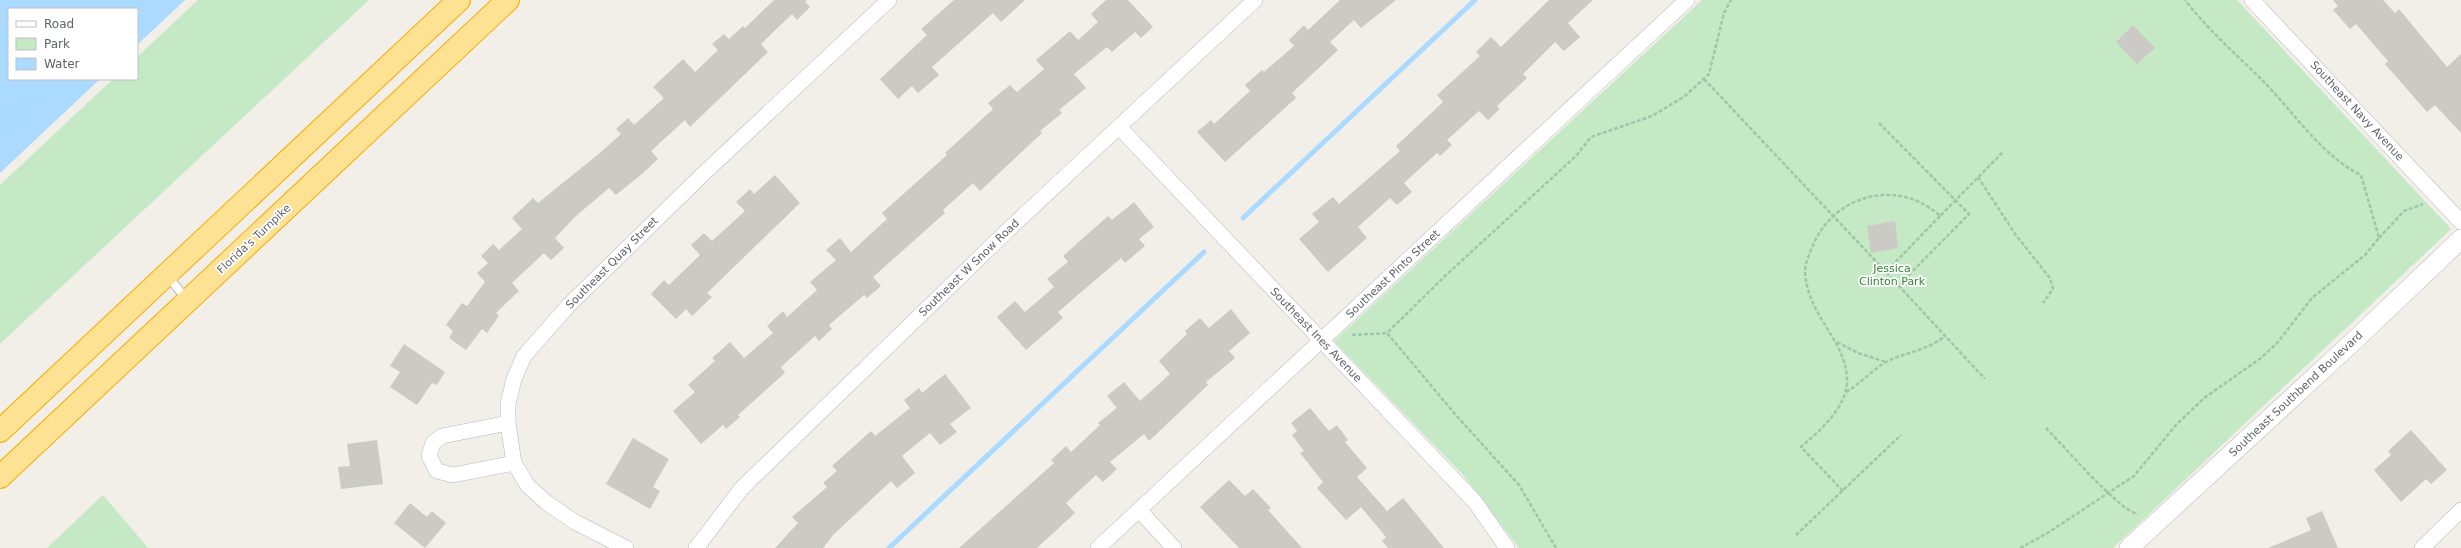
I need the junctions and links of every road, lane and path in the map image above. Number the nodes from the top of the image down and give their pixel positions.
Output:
1 (459, 0) edge
2 (508, 0) edge
3 (889, 0) edge
4 (1255, 0) edge
5 (1687, 0) edge
6 (1731, 0) edge
7 (2185, 0) edge
8 (2252, 0) edge
9 (1704, 79) junction
10 (1879, 123) dead end
11 (1120, 128) junction
12 (2004, 151) dead end
13 (1978, 177) junction
14 (1955, 201) junction
15 (2423, 203) dead end
16 (1833, 216) junction
17 (1940, 216) junction
18 (2461, 222) edge
19 (2379, 238) junction
20 (2461, 239) edge
21 (1886, 272) junction
22 (166, 275) junction
23 (1898, 286) junction
24 (188, 301) junction
25 (2043, 303) dead end
26 (1387, 333) junction
27 (1347, 335) dead end
28 (1945, 336) junction
29 (1321, 341) junction
30 (1836, 342) junction
31 (1886, 362) junction
32 (1985, 379) dead end
33 (1845, 392) junction
34 (508, 423) junction
35 (2046, 428) dead end
36 (0, 431) edge
37 (1901, 435) dead end
38 (514, 463) junction
39 (0, 477) edge
40 (1843, 490) junction
41 (2110, 493) junction
42 (1140, 510) junction
43 (2461, 510) edge
44 (2140, 514) dead end
45 (1796, 535) dead end
46 (2138, 545) edge
47 (626, 548) edge
48 (696, 548) edge
49 (1098, 548) edge
50 (1174, 548) edge
51 (1507, 548) edge
52 (1556, 548) edge
53 (2020, 548) edge
54 (2422, 548) edge

1 - 22 highway
2 - 24 highway, Florida's Turnpike
3 - 34 street, Southeast Quay Street
4 - 11 street, Southeast W Snow Road
5 - 29 street, Southeast Pinto Street
6 - 9 path
7 - 19 path
8 - 18 street, Southeast Navy Avenue
9 - 16 path
9 - 26 path
10 - 14 path
11 - 29 street, Southeast Ines Avenue
11 - 48 street, Southeast W Snow Road
12 - 13 path
13 - 14 path
13 - 25 path
14 - 17 path
14 - 23 path
15 - 19 path
16 - 17 path
16 - 21 path
16 - 30 path
17 - 21 path
19 - 41 path
20 - 46 street, Southeast Southbend Boulevard
21 - 23 path
22 - 24 lane
22 - 36 highway
23 - 28 path
24 - 39 highway, Florida's Turnpike
26 - 27 path
26 - 52 path
28 - 31 path
28 - 32 path
29 - 42 street, Southeast Pinto Street
29 - 51 street, Southeast Ines Avenue
30 - 31 path
30 - 33 path
31 - 33 path
33 - 40 path
34 - 38 street, Southeast Quay Street
34 - 38 street
35 - 41 path
37 - 40 path
38 - 47 street, Southeast Quay Street
40 - 45 path
41 - 44 path
41 - 53 path
42 - 49 street, Southeast Pinto Street
42 - 50 street
43 - 54 street

